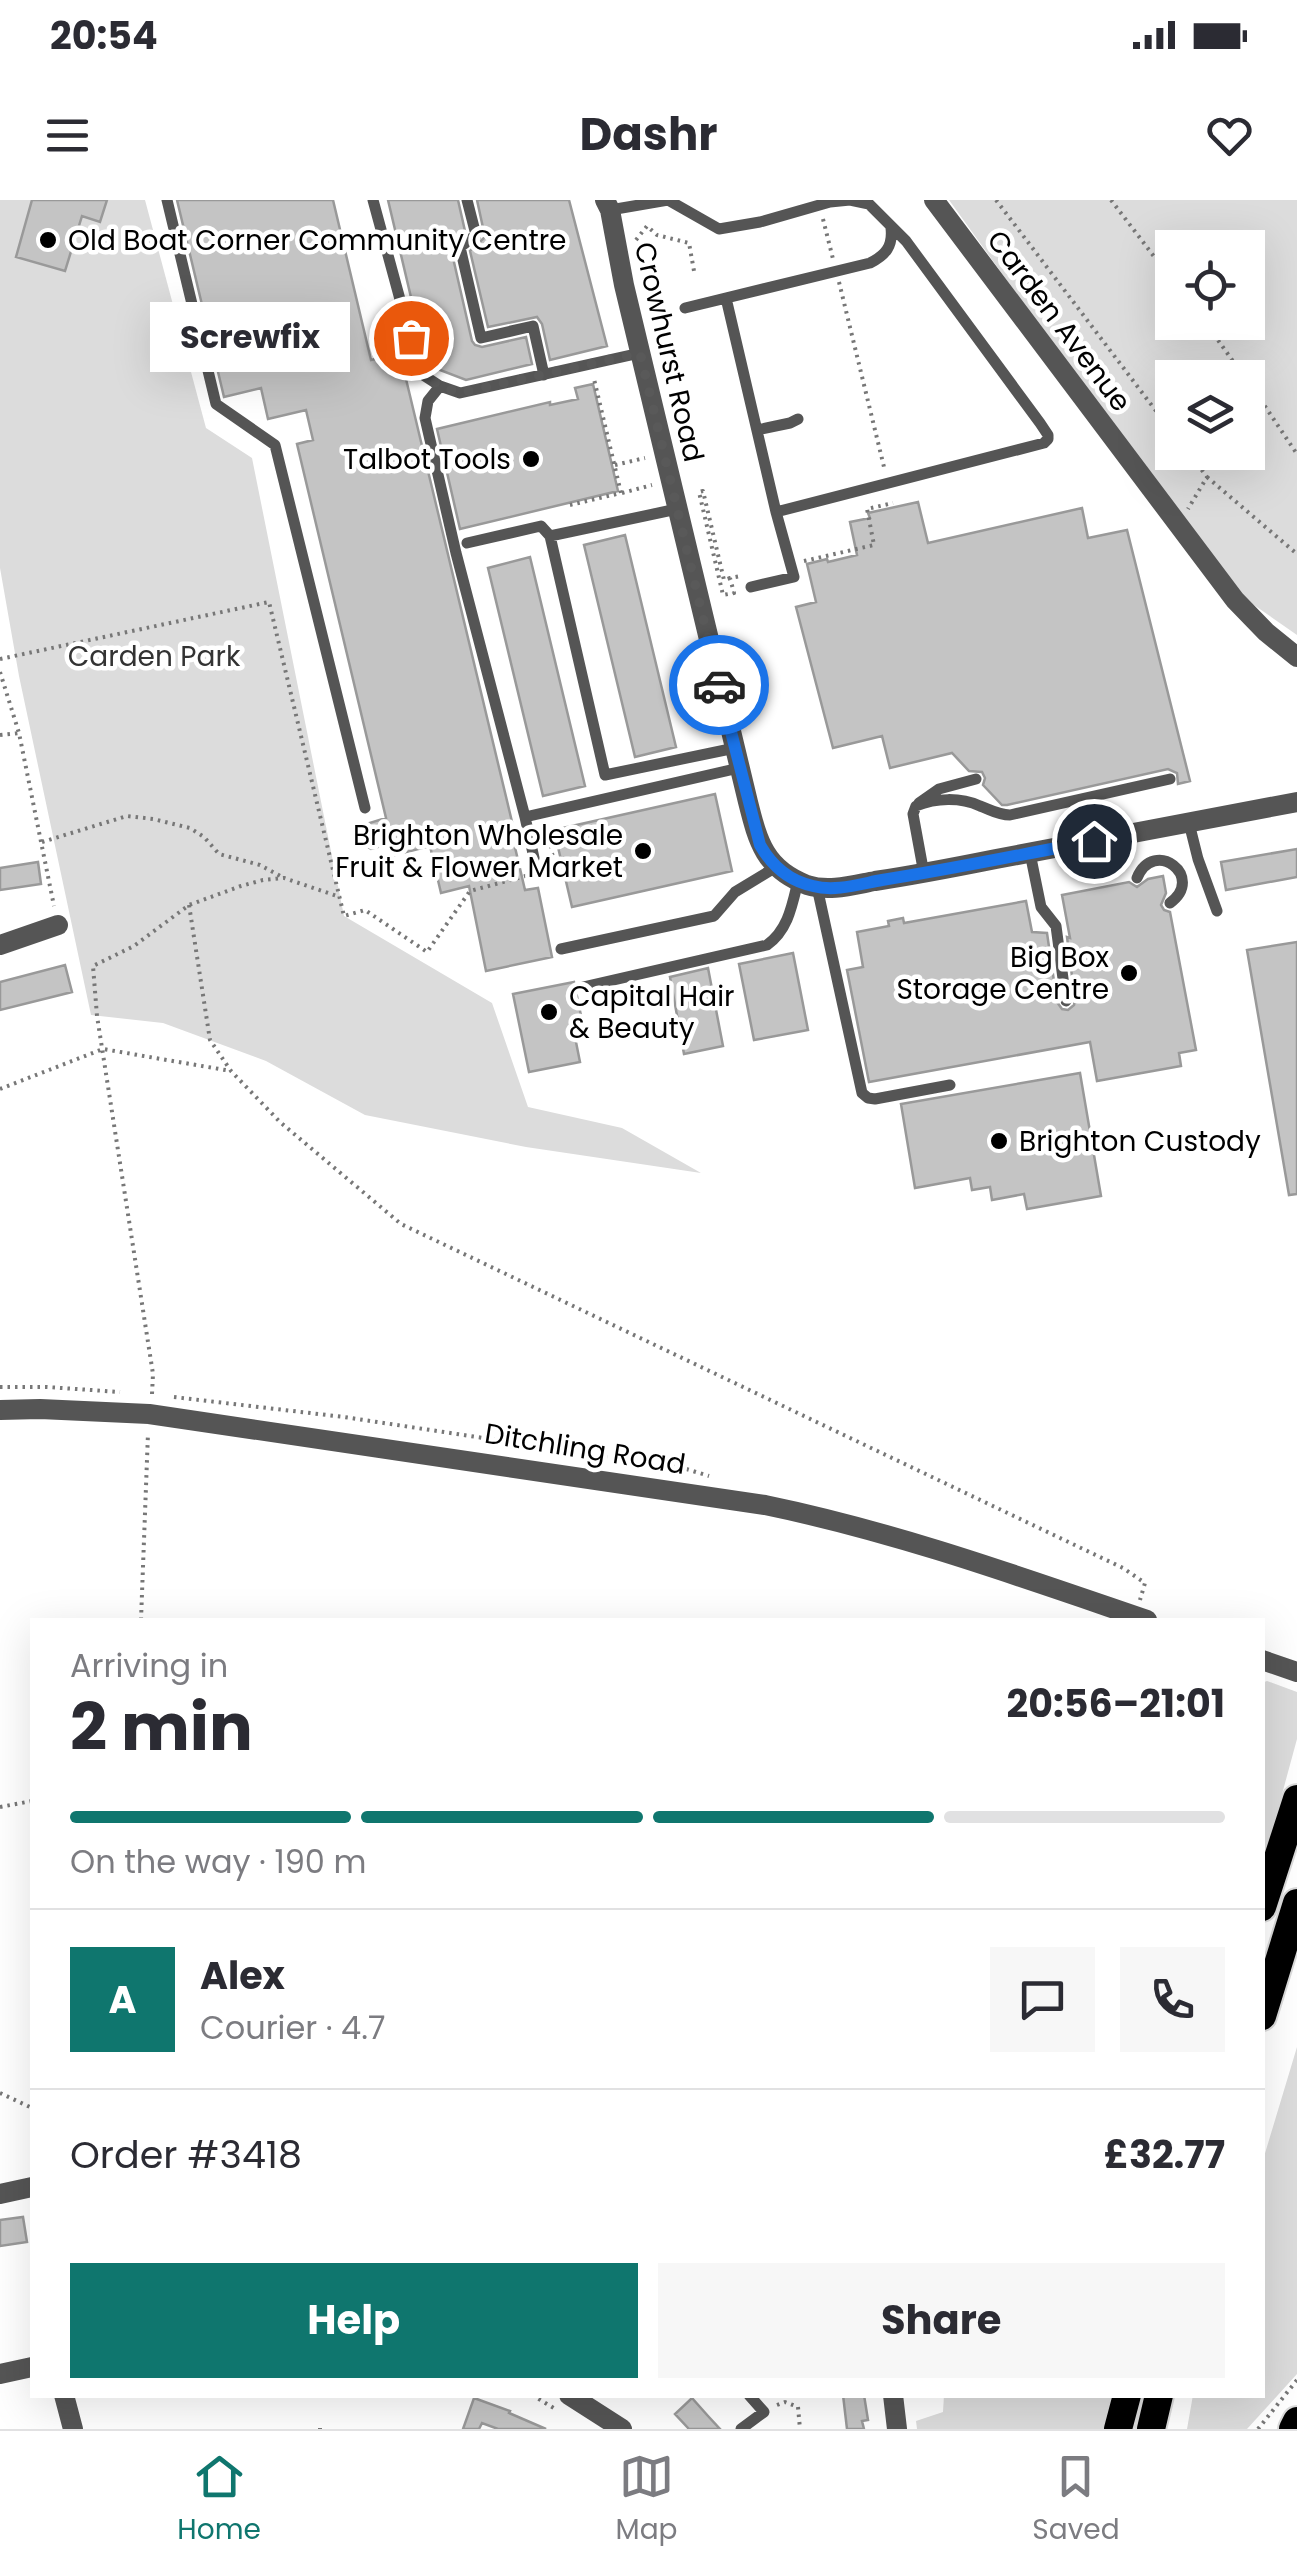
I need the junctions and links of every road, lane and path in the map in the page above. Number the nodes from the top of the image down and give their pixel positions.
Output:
1 (167, 200) edge
2 (373, 200) edge
3 (467, 200) edge
4 (668, 200) edge
5 (934, 200) edge
6 (996, 200) edge
7 (1112, 200) edge
8 (870, 202) edge
9 (608, 205) edge
10 (820, 205) junction
11 (891, 228) junction
12 (634, 248) dead end
13 (1155, 257) edge
14 (694, 271) dead end
15 (836, 271) junction
16 (726, 298) junction
17 (685, 308) dead end
18 (640, 353) junction
19 (590, 365) junction
20 (544, 376) junction
21 (440, 386) junction
22 (1265, 407) edge
23 (1155, 410) edge
24 (798, 419) dead end
25 (757, 430) junction
26 (1297, 454) edge
27 (650, 457) dead end
28 (614, 465) junction
29 (1201, 470) edge
30 (1206, 477) junction
31 (888, 482) junction
32 (656, 484) dead end
33 (621, 493) junction
34 (570, 505) dead end
35 (677, 510) junction
36 (776, 512) junction
37 (1178, 526) junction
38 (550, 536) junction
39 (468, 542) dead end
40 (1297, 554) edge
41 (790, 564) junction
42 (730, 578) junction
43 (749, 581) joint
44 (1297, 657) edge
45 (0, 659) edge
46 (0, 672) edge
47 (19, 733) junction
48 (0, 735) edge
49 (737, 758) junction
50 (976, 778) dead end
51 (1170, 779) dead end
52 (1297, 802) edge
53 (568, 806) junction
54 (916, 806) junction
55 (365, 808) dead end
56 (525, 816) junction
57 (1189, 823) junction
58 (42, 842) junction
59 (1030, 853) junction
60 (534, 858) dead end
61 (776, 867) junction
62 (924, 874) junction
63 (284, 878) junction
64 (1137, 878) dead end
65 (808, 884) junction
66 (340, 897) junction
67 (1170, 903) dead end
68 (189, 906) junction
69 (1217, 911) dead end
70 (58, 925) joint
71 (0, 945) edge
72 (561, 949) dead end
73 (583, 988) dead end
74 (1066, 1001) dead end
75 (103, 1049) junction
76 (231, 1071) junction
77 (950, 1085) dead end
78 (0, 1088) edge
79 (154, 1374) dead end
80 (0, 1410) edge
81 (148, 1446) dead end
82 (1143, 1610) edge
83 (142, 1618) edge
84 (1265, 1661) edge
85 (1297, 1672) edge
86 (1297, 1799) edge
87 (30, 1801) edge
88 (0, 1807) edge
89 (1265, 1898) edge
90 (1297, 1903) edge
91 (1265, 2006) edge
92 (0, 2093) edge
93 (30, 2107) edge
94 (30, 2187) edge
95 (0, 2194) edge
96 (30, 2368) edge
97 (0, 2374) edge
98 (1297, 2380) edge
99 (65, 2398) edge
100 (574, 2398) edge
101 (752, 2398) edge
102 (893, 2398) edge
103 (1125, 2398) edge
104 (1158, 2398) edge
105 (764, 2412) junction
106 (1297, 2412) edge
107 (1297, 2421) edge
108 (72, 2429) edge
109 (622, 2429) edge
110 (741, 2429) edge
111 (800, 2429) edge
112 (897, 2429) edge
113 (1118, 2429) edge
114 (1151, 2429) edge
115 (1258, 2429) edge
116 (1284, 2429) edge
117 (1294, 2429) edge

1 - 55 lane
2 - 21 lane
3 - 20 lane
4 - 9 lane
4 - 10 lane
5 - 37 street, Carden Avenue
6 - 23 path
7 - 13 path
8 - 10 lane
8 - 11 lane
9 - 18 street, Crowhurst Road
10 - 15 path
11 - 15 lane
11 - 31 lane
12 - 14 path
15 - 16 lane
15 - 31 path
16 - 17 lane
16 - 25 lane
18 - 19 lane
18 - 35 street, Crowhurst Road
19 - 20 lane
19 - 28 path
20 - 21 lane
21 - 56 lane
22 - 26 path
24 - 25 lane
25 - 36 lane
27 - 28 path
28 - 33 path
29 - 30 path
30 - 37 path
30 - 40 path
31 - 36 lane
31 - 41 path
32 - 33 path
33 - 34 path
35 - 38 lane
35 - 49 street, Crowhurst Road
36 - 41 lane
37 - 44 street, Carden Avenue
38 - 39 lane
38 - 49 lane
41 - 43 lane
42 - 42 path
42 - 43 path
45 - 66 path
46 - 47 path
47 - 48 path
47 - 58 path
49 - 53 lane
49 - 61 street, Crowhurst Road
50 - 54 lane
51 - 54 lane
52 - 57 street
53 - 56 lane
53 - 66 path
54 - 62 lane
56 - 60 lane
57 - 59 street
57 - 69 lane
58 - 63 path
58 - 70 path
59 - 62 street
59 - 74 lane
61 - 65 street
61 - 72 lane
62 - 65 street
63 - 66 path
63 - 68 path
64 - 67 lane
65 - 73 lane
65 - 77 lane
68 - 75 path
68 - 76 path
70 - 71 street
75 - 76 path
75 - 78 path
75 - 79 path
76 - 82 path
80 - 82 street, Ditchling Road
81 - 83 path
84 - 85 street
86 - 89 highway
87 - 88 path
90 - 91 highway
92 - 93 path
94 - 95 street
96 - 97 street
98 - 115 path
99 - 108 street
100 - 109 street
101 - 105 lane
102 - 112 street
103 - 113 highway
104 - 114 highway
105 - 110 lane
105 - 111 path
106 - 116 street
107 - 117 highway

